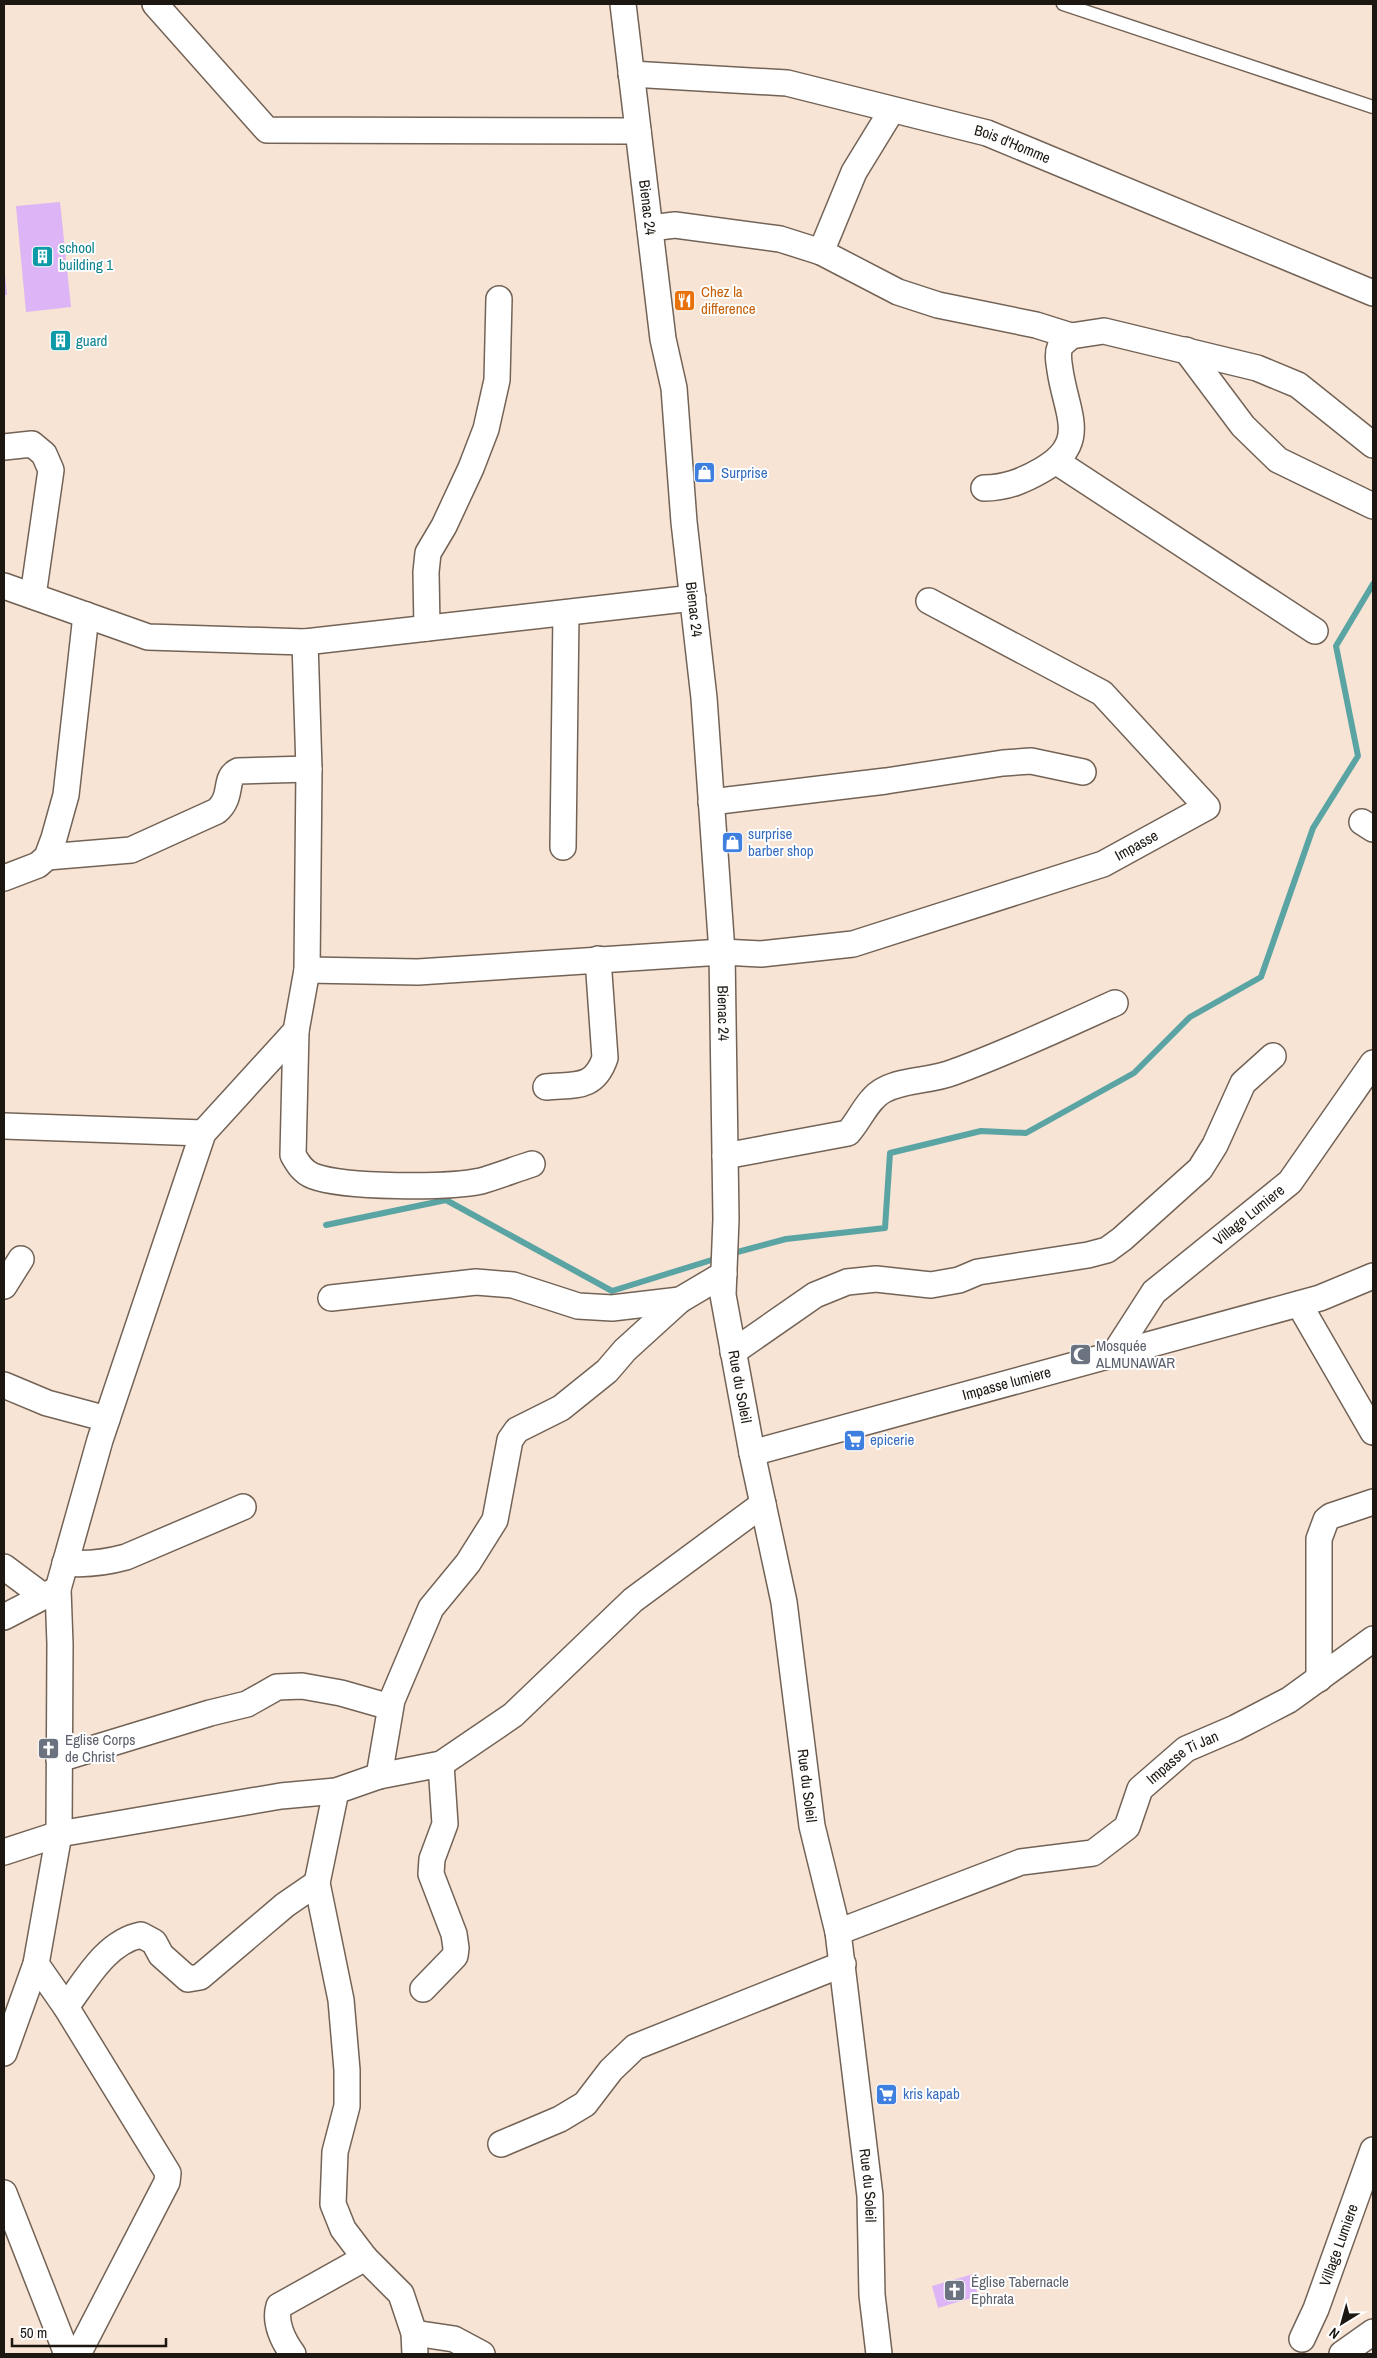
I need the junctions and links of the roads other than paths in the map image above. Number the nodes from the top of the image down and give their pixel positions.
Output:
1 (155, 4) edge
2 (623, 4) edge
3 (1063, 4) edge
4 (631, 74) junction
5 (1373, 107) edge
6 (892, 110) junction
7 (638, 131) junction
8 (650, 228) junction
9 (821, 252) junction
10 (1373, 294) edge
11 (498, 299) dead end
12 (1071, 336) junction
13 (1186, 350) junction
14 (1373, 445) edge
15 (4, 447) edge
16 (1058, 462) junction
17 (984, 488) dead end
18 (1373, 506) edge
19 (4, 586) edge
20 (33, 596) junction
21 (693, 598) junction
22 (929, 601) dead end
23 (566, 613) junction
24 (86, 615) junction
25 (426, 628) junction
26 (1314, 632) dead end
27 (305, 642) junction
28 (309, 768) junction
29 (1083, 772) dead end
30 (711, 802) junction
31 (563, 847) dead end
32 (46, 857) junction
33 (4, 878) edge
34 (722, 952) junction
35 (598, 960) junction
36 (307, 970) junction
37 (1115, 1003) dead end
38 (296, 1032) junction
39 (1273, 1056) dead end
40 (1373, 1063) edge
41 (546, 1087) dead end
42 (4, 1126) edge
43 (203, 1133) junction
44 (725, 1156) junction
45 (532, 1164) dead end
46 (726, 1219) joint
47 (21, 1259) dead end
48 (1373, 1276) edge
49 (723, 1284) junction
50 (4, 1286) edge
51 (330, 1298) dead end
52 (680, 1300) junction
53 (1299, 1304) junction
54 (733, 1352) junction
55 (1114, 1354) junction
56 (4, 1384) edge
57 (107, 1419) junction
58 (1373, 1432) edge
59 (752, 1453) junction
60 (1373, 1502) edge
61 (763, 1504) junction
62 (243, 1507) dead end
63 (65, 1563) junction
64 (4, 1567) edge
65 (50, 1593) junction
66 (4, 1617) edge
67 (1373, 1639) edge
68 (1319, 1679) junction
69 (390, 1707) junction
70 (60, 1759) junction
71 (441, 1764) junction
72 (379, 1776) junction
73 (336, 1791) junction
74 (59, 1834) junction
75 (4, 1852) edge
76 (317, 1883) junction
77 (838, 1932) junction
78 (36, 1964) junction
79 (843, 1964) junction
80 (423, 1989) dead end
81 (66, 2007) junction
82 (4, 2054) edge
83 (502, 2144) dead end
84 (1373, 2150) edge
85 (4, 2193) edge
86 (365, 2258) junction
87 (1373, 2332) edge
88 (1302, 2338) dead end
89 (414, 2343) edge
90 (67, 2354) edge
91 (78, 2354) edge
92 (293, 2354) edge
93 (482, 2354) edge
94 (880, 2354) edge
95 (1342, 2354) edge

1 - 7 street
2 - 4 street, Bienac 24
3 - 5 lane
4 - 6 street, Bois d'Homme
4 - 7 street, Bienac 24
6 - 9 street
6 - 10 street, Bois d'Homme
7 - 8 street, Bienac 24
8 - 9 street
8 - 21 street, Bienac 24
9 - 12 street
11 - 25 street
12 - 13 street
12 - 16 street
13 - 14 street
13 - 18 street
15 - 20 street
16 - 17 street
16 - 26 street
19 - 20 street
20 - 24 street
21 - 23 street
21 - 30 street, Bienac 24
22 - 34 street, Impasse
23 - 25 street
23 - 31 street
24 - 27 street
24 - 32 street
25 - 27 street
27 - 28 street
28 - 32 street
28 - 36 street
29 - 30 street
30 - 34 street, Bienac 24
32 - 33 street
34 - 35 street
34 - 44 street, Bienac 24
35 - 36 street
35 - 41 street
36 - 38 street
37 - 44 street
38 - 43 street
38 - 45 street
39 - 54 street
40 - 55 street, Village Lumiere
42 - 43 street
43 - 57 street
44 - 46 street, Bienac 24
46 - 49 street, Rue du Soleil
47 - 50 street
48 - 53 street, Impasse lumiere
49 - 52 street
49 - 54 street, Rue du Soleil
51 - 52 street
52 - 69 street
53 - 55 street, Impasse lumiere
53 - 58 street
54 - 59 street, Rue du Soleil
55 - 59 street, Impasse lumiere
56 - 57 street
57 - 63 street
59 - 61 street, Rue du Soleil
60 - 68 street
61 - 71 street
61 - 77 street, Rue du Soleil
62 - 63 street
63 - 65 street
64 - 65 street
65 - 66 street
65 - 70 street
67 - 68 street, Impasse Ti Jan
68 - 77 street, Impasse Ti Jan
69 - 70 street
69 - 72 street
70 - 74 street
71 - 72 street
71 - 80 street
72 - 73 street
73 - 74 street
73 - 76 street
74 - 75 street
74 - 78 street
76 - 81 street
76 - 86 street
77 - 79 street, Rue du Soleil
78 - 81 street
78 - 82 street
79 - 83 street
79 - 94 street, Rue du Soleil
81 - 91 street
84 - 88 street, Village Lumiere
85 - 90 street
86 - 89 street
86 - 92 street
87 - 95 street
89 - 93 street

